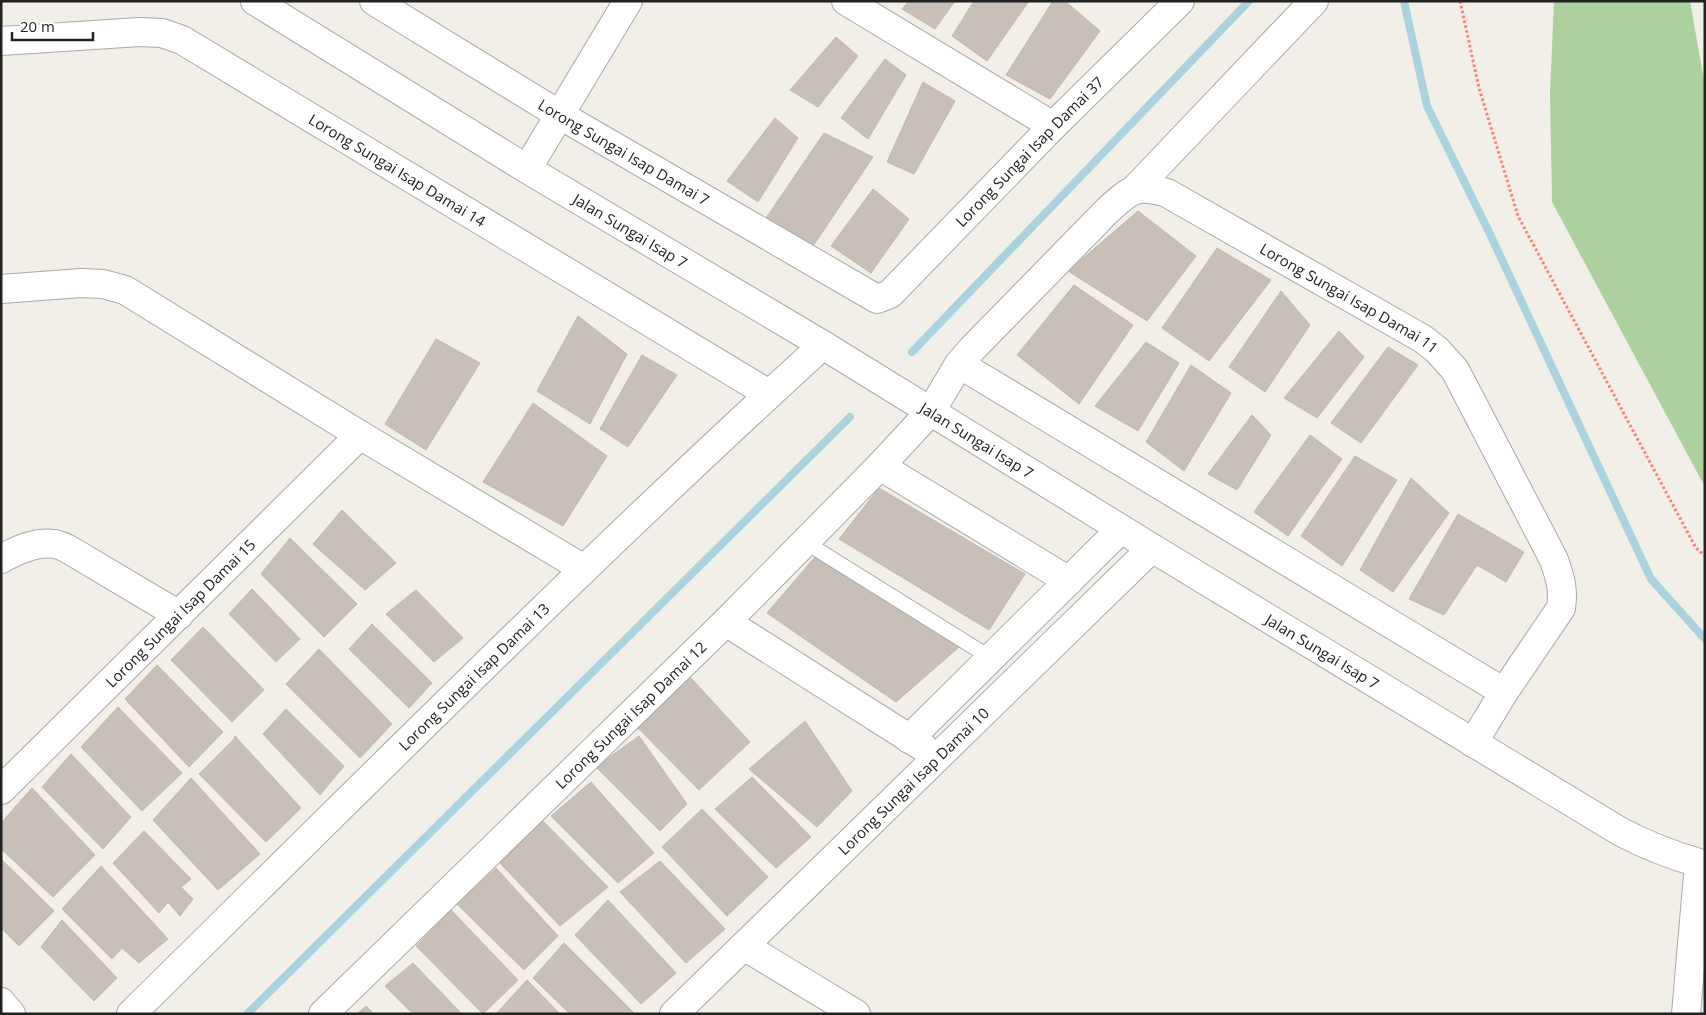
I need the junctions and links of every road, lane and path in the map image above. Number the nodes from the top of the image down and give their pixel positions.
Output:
1 (255, 1) edge
2 (374, 1) edge
3 (628, 1) edge
4 (846, 1) edge
5 (1180, 1) edge
6 (1314, 1) edge
7 (1460, 1) edge
8 (1, 41) edge
9 (560, 115) junction
10 (1053, 126) junction
11 (527, 169) junction
12 (1136, 190) junction
13 (1, 289) edge
14 (877, 299) joint
15 (823, 345) junction
16 (959, 364) junction
17 (769, 394) junction
18 (931, 411) junction
19 (360, 435) junction
20 (880, 466) junction
21 (1121, 530) junction
22 (805, 542) junction
23 (1152, 548) junction
24 (1705, 556) edge
25 (1, 560) edge
26 (584, 569) junction
27 (1069, 581) junction
28 (179, 615) junction
29 (726, 622) junction
30 (991, 658) junction
31 (1504, 692) junction
32 (908, 738) junction
33 (1473, 743) junction
34 (937, 757) junction
35 (1, 790) edge
36 (1702, 863) edge
37 (744, 946) junction
38 (1, 1002) edge
39 (11, 1014) edge
40 (131, 1014) edge
41 (322, 1014) edge
42 (674, 1014) edge
43 (856, 1014) edge
44 (1686, 1014) edge

1 - 11 street, Jalan Sungai Isap 7
2 - 9 street, Lorong Sungai Isap Damai 7
3 - 9 street
4 - 10 street
5 - 10 street, Lorong Sungai Isap Damai 37
6 - 12 street
7 - 24 path
8 - 17 street, Lorong Sungai Isap Damai 14
9 - 11 street
9 - 14 street, Lorong Sungai Isap Damai 7
10 - 14 street, Lorong Sungai Isap Damai 37
11 - 15 street, Jalan Sungai Isap 7
12 - 16 street
12 - 31 street, Lorong Sungai Isap Damai 11
13 - 19 street
15 - 17 street, Lorong Sungai Isap Damai 13
15 - 18 street, Jalan Sungai Isap 7
16 - 18 street
16 - 31 street
17 - 26 street, Lorong Sungai Isap Damai 13
18 - 20 street, Lorong Sungai Isap Damai 12
18 - 21 street, Jalan Sungai Isap 7
19 - 26 street
19 - 28 street, Lorong Sungai Isap Damai 15
20 - 22 street, Lorong Sungai Isap Damai 12
20 - 27 street
21 - 23 street, Jalan Sungai Isap 7
21 - 27 street
22 - 29 street, Lorong Sungai Isap Damai 12
22 - 30 lane
23 - 33 street, Jalan Sungai Isap 7
23 - 34 street, Lorong Sungai Isap Damai 10
25 - 28 street
26 - 40 street, Lorong Sungai Isap Damai 13
27 - 30 street
28 - 35 street, Lorong Sungai Isap Damai 15
29 - 32 street
29 - 41 street, Lorong Sungai Isap Damai 12
30 - 32 street
31 - 33 street, Lorong Sungai Isap Damai 11
32 - 34 street
33 - 36 street, Jalan Sungai Isap 7
34 - 37 street, Lorong Sungai Isap Damai 10
36 - 44 street
37 - 42 street, Lorong Sungai Isap Damai 10
37 - 43 street
38 - 39 street

